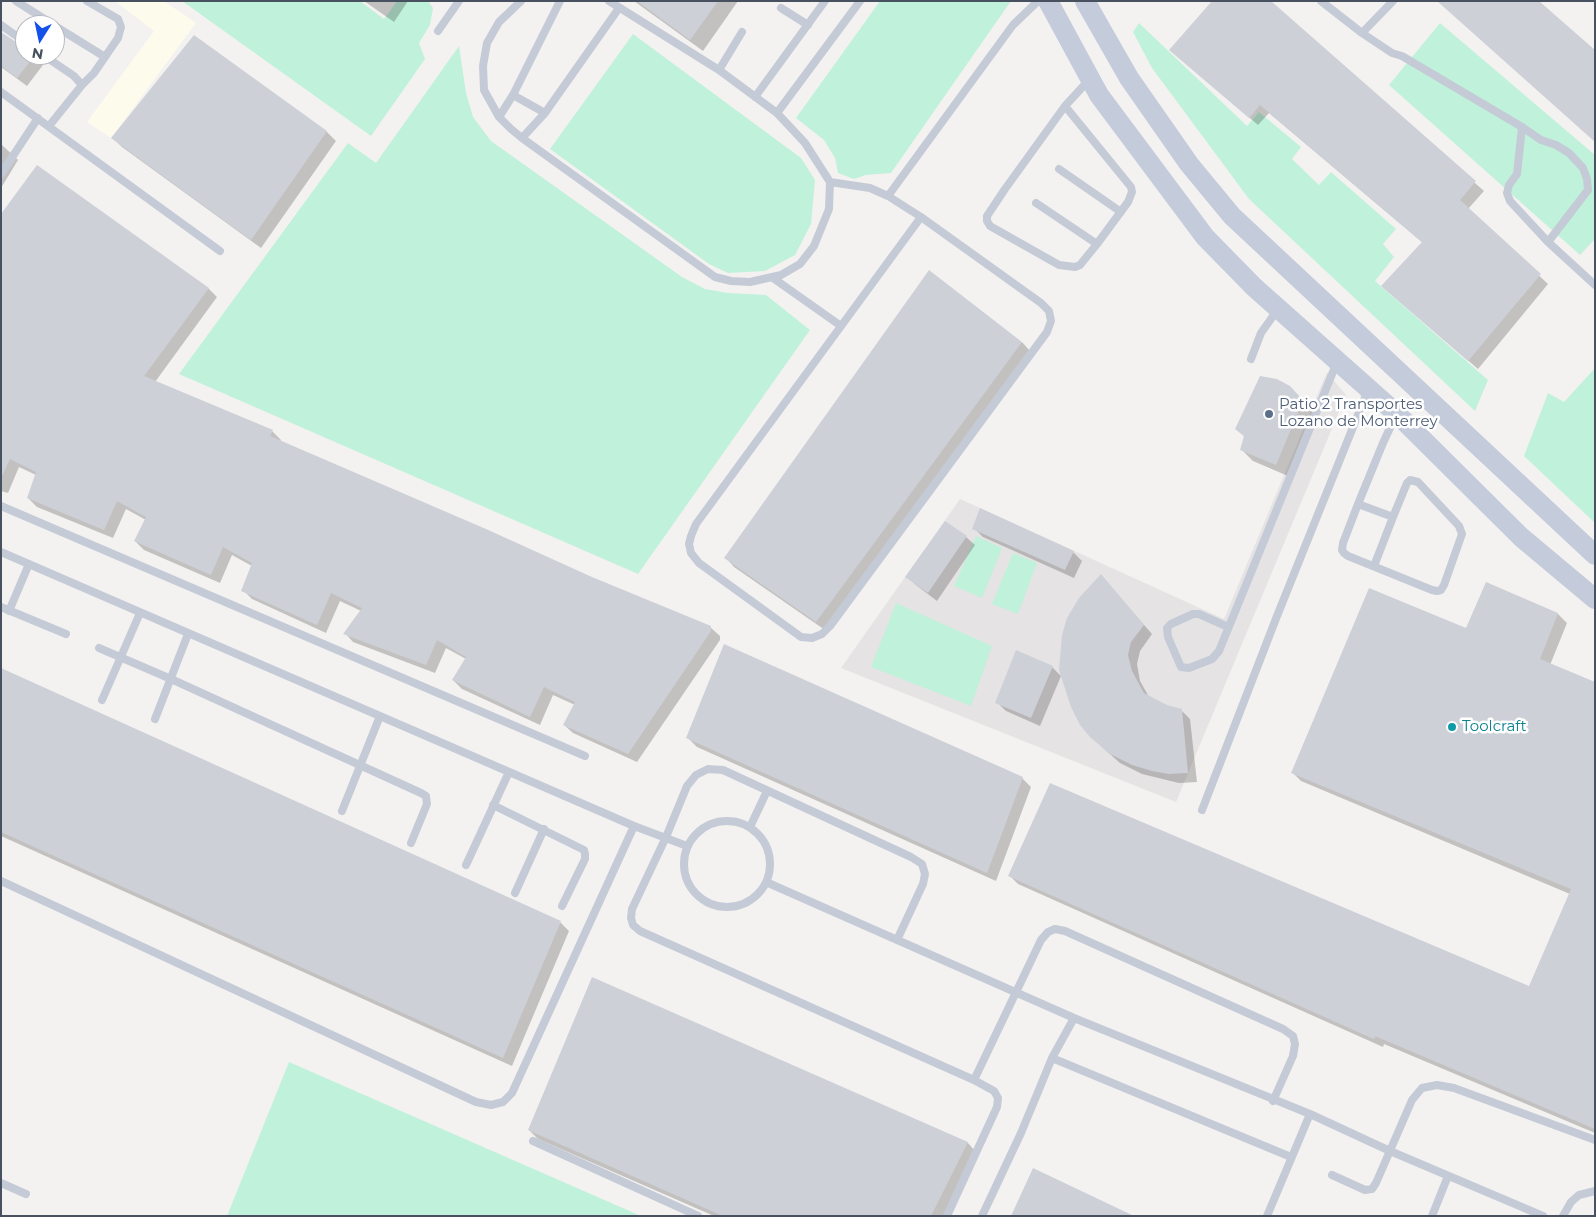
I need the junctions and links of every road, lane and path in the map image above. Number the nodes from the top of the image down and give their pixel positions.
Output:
1 (16, 1) edge
2 (87, 1) edge
3 (459, 1) edge
4 (521, 1) edge
5 (560, 1) edge
6 (609, 1) edge
7 (826, 1) edge
8 (860, 1) edge
9 (1038, 1) edge
10 (1048, 1) edge
11 (1085, 1) edge
12 (1320, 1) edge
13 (1393, 1) edge
14 (513, 5) edge
15 (619, 8) junction
16 (781, 8) dead end
17 (39, 15) edge
18 (1, 25) edge
19 (808, 25) junction
20 (65, 31) edge
21 (438, 31) dead end
22 (742, 32) dead end
23 (1362, 33) junction
24 (15, 35) edge
25 (105, 57) junction
26 (58, 65) edge
27 (719, 70) junction
28 (1090, 79) junction
29 (82, 84) junction
30 (1, 92) edge
31 (513, 95) junction
32 (755, 97) junction
33 (1065, 106) junction
34 (777, 112) junction
35 (545, 114) junction
36 (499, 117) junction
37 (38, 118) junction
38 (49, 126) junction
39 (1522, 127) junction
40 (522, 138) junction
41 (1059, 169) dead end
42 (1, 174) edge
43 (830, 182) junction
44 (1591, 187) edge
45 (888, 196) junction
46 (1036, 203) dead end
47 (1121, 212) junction
48 (921, 217) junction
49 (1548, 242) junction
50 (1097, 244) junction
51 (220, 251) dead end
52 (773, 278) junction
53 (1595, 285) edge
54 (1279, 308) junction
55 (841, 326) junction
56 (1251, 359) dead end
57 (1337, 362) junction
58 (1368, 388) junction
59 (1397, 414) junction
60 (1416, 433) junction
61 (1484, 451) junction
62 (1358, 504) junction
63 (1, 506) edge
64 (1392, 517) junction
65 (1, 552) edge
66 (1595, 555) edge
67 (29, 564) junction
68 (1374, 566) junction
69 (1595, 599) edge
70 (1, 607) edge
71 (9, 611) junction
72 (140, 613) junction
73 (1228, 627) junction
74 (66, 634) dead end
75 (188, 634) junction
76 (99, 648) dead end
77 (122, 658) junction
78 (171, 679) junction
79 (102, 700) dead end
80 (380, 716) junction
81 (155, 719) dead end
82 (585, 756) dead end
83 (360, 765) junction
84 (509, 772) junction
85 (767, 790) junction
86 (493, 805) junction
87 (1202, 810) dead end
88 (342, 811) dead end
89 (634, 826) junction
90 (750, 828) junction
91 (544, 829) junction
92 (666, 837) junction
93 (411, 843) dead end
94 (688, 846) junction
95 (466, 865) dead end
96 (1, 881) edge
97 (766, 882) junction
98 (515, 893) dead end
99 (562, 906) dead end
100 (896, 940) junction
101 (1015, 992) junction
102 (1074, 1018) junction
103 (1052, 1058) junction
104 (974, 1080) junction
105 (1273, 1101) junction
106 (1310, 1114) junction
107 (1595, 1140) edge
108 (533, 1141) dead end
109 (1390, 1151) junction
110 (1291, 1156) junction
111 (1332, 1175) dead end
112 (1448, 1176) junction
113 (1, 1183) edge
114 (1595, 1191) edge
115 (26, 1194) dead end
116 (1522, 1207) junction
117 (698, 1216) edge
118 (947, 1216) edge
119 (982, 1216) edge
120 (1266, 1216) edge
121 (1432, 1216) edge
122 (1519, 1216) edge
123 (1542, 1216) edge
124 (1563, 1216) edge

1 - 17 lane
2 - 25 lane
3 - 21 lane
4 - 14 lane
5 - 31 lane
6 - 15 lane
7 - 19 lane
8 - 34 lane
9 - 45 lane
10 - 28 main road
11 - 61 main road
12 - 23 lane
13 - 23 lane
14 - 36 lane
15 - 27 lane
15 - 35 lane
16 - 19 lane
18 - 24 lane
19 - 32 lane
20 - 25 lane
22 - 27 lane
23 - 39 lane
25 - 29 lane
26 - 29 lane
27 - 32 lane
28 - 33 lane
28 - 54 main road
29 - 38 lane
30 - 37 lane
31 - 35 lane
31 - 36 lane
32 - 34 lane
33 - 47 lane
33 - 50 lane
34 - 43 lane
35 - 40 lane
36 - 40 lane
37 - 38 lane
37 - 42 lane
38 - 51 lane
39 - 44 lane
39 - 49 lane
40 - 52 lane
41 - 47 lane
43 - 45 lane
43 - 52 lane
44 - 49 lane
45 - 48 lane
46 - 50 lane
47 - 50 lane
48 - 55 lane
48 - 55 lane
49 - 53 lane
52 - 55 lane
54 - 56 lane
54 - 57 main road
57 - 58 main road
57 - 73 lane
58 - 59 main road
58 - 87 lane
59 - 60 main road
59 - 62 lane
60 - 61 main road
60 - 69 main road
61 - 66 main road
62 - 64 lane
62 - 68 lane
63 - 82 lane
64 - 68 lane
64 - 68 lane
65 - 67 lane
67 - 71 lane
67 - 72 lane
70 - 71 lane
71 - 74 lane
72 - 75 lane
72 - 77 lane
73 - 73 lane
75 - 78 lane
75 - 80 lane
76 - 77 lane
77 - 78 lane
77 - 79 lane
78 - 81 lane
78 - 83 lane
80 - 83 lane
80 - 84 lane
83 - 88 lane
83 - 93 lane
84 - 86 lane
84 - 89 lane
85 - 90 lane
85 - 92 lane
85 - 100 lane
86 - 91 lane
86 - 95 lane
89 - 92 lane
89 - 96 lane
90 - 94 lane
90 - 97 lane
91 - 98 lane
91 - 99 lane
92 - 94 lane
92 - 104 lane
94 - 97 lane
97 - 100 lane
100 - 101 lane
101 - 102 lane
101 - 104 lane
101 - 105 lane
102 - 103 lane
102 - 105 lane
103 - 110 lane
103 - 119 lane
104 - 118 lane
105 - 106 lane
106 - 109 lane
106 - 110 lane
107 - 109 lane
108 - 117 lane
109 - 111 lane
109 - 112 lane
110 - 120 lane
112 - 116 lane
112 - 121 lane
113 - 115 lane
114 - 124 lane
116 - 122 lane
116 - 123 lane

